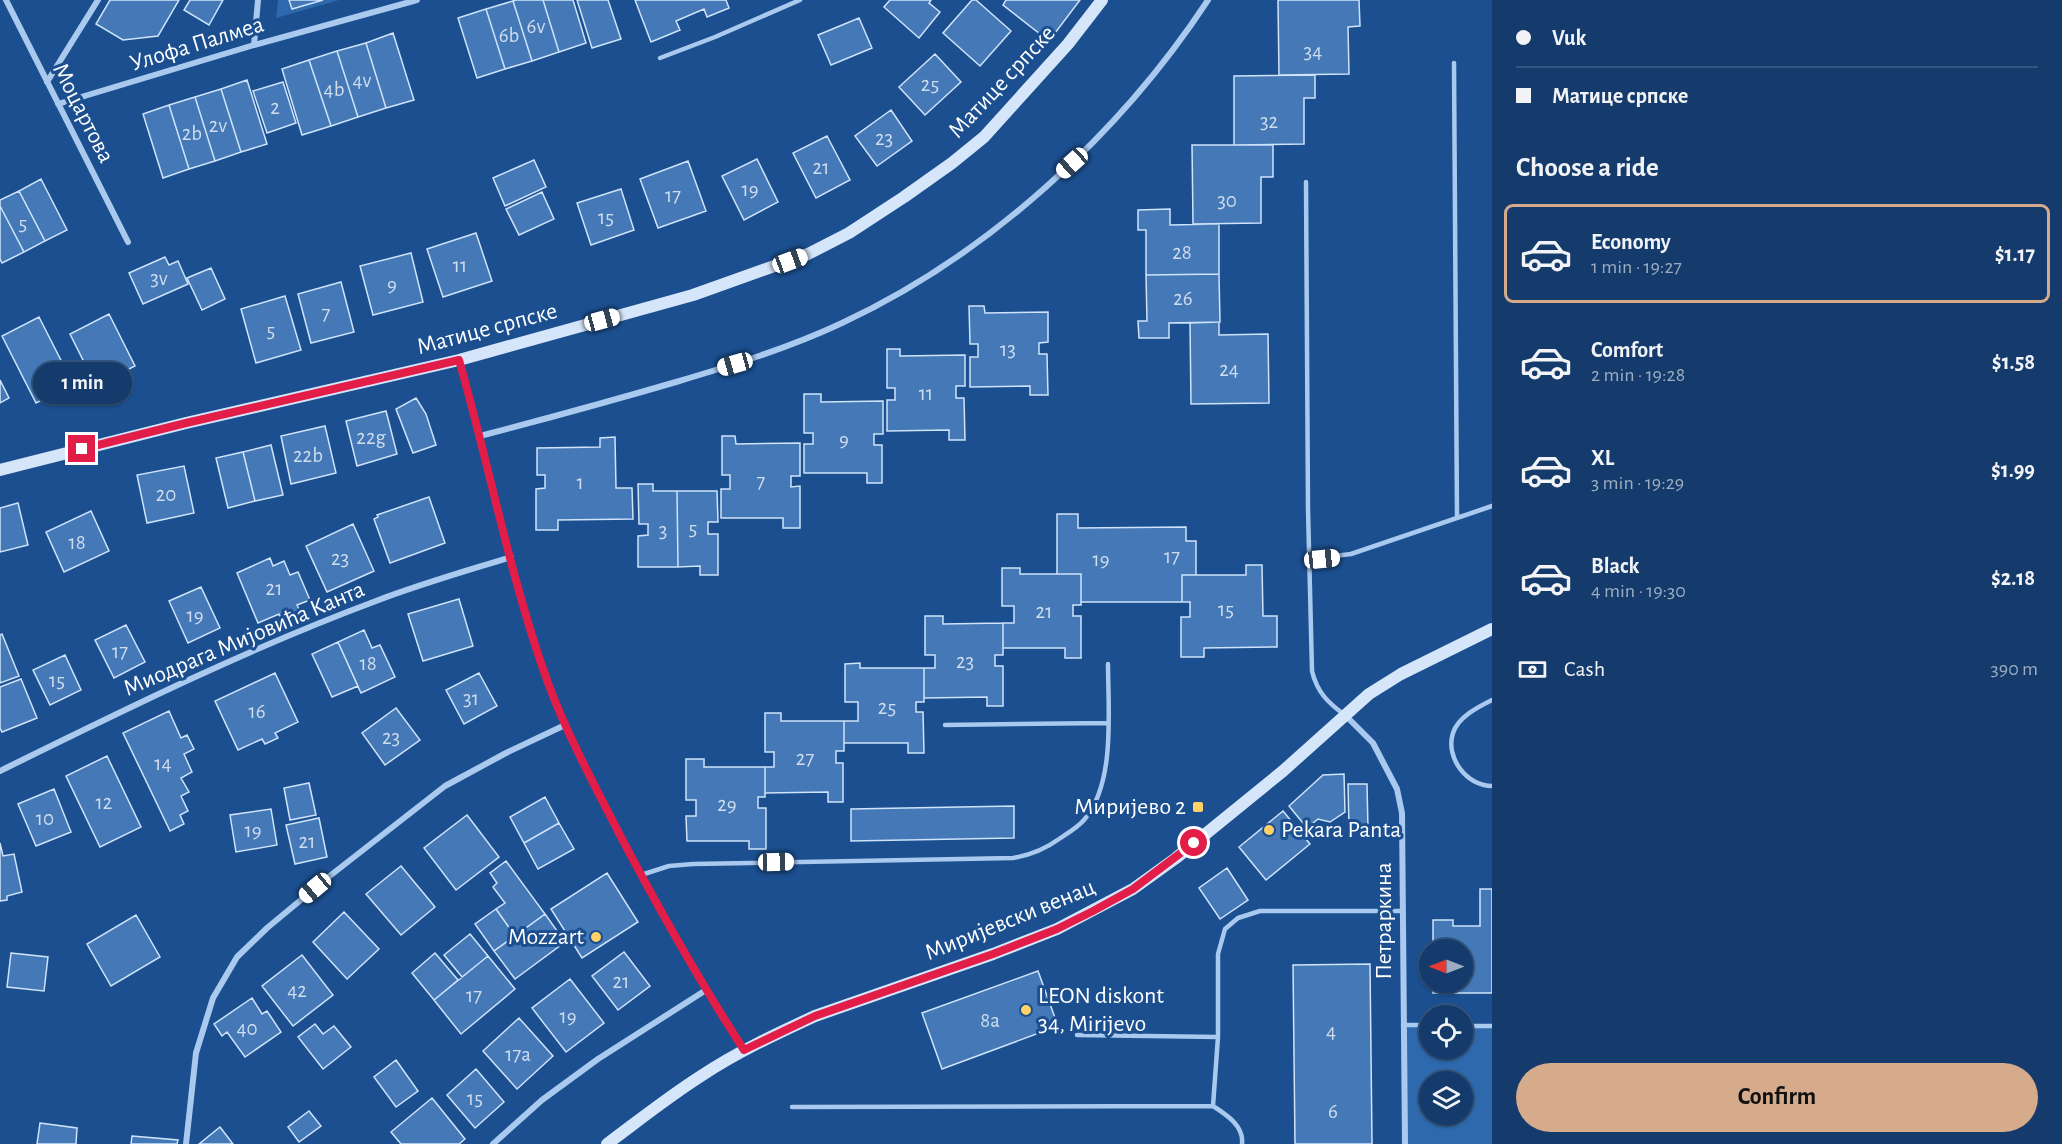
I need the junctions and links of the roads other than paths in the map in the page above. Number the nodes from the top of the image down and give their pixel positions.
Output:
1 (6, 0) edge
2 (98, 0) edge
3 (258, 0) edge
4 (417, 0) edge
5 (800, 0) edge
6 (1102, 0) edge
7 (1208, 0) edge
8 (254, 45) junction
9 (660, 58) dead end
10 (1455, 63) dead end
11 (47, 82) junction
12 (58, 104) junction
13 (1306, 182) dead end
14 (129, 242) dead end
15 (459, 360) junction
16 (480, 436) junction
17 (0, 470) edge
18 (1492, 506) edge
19 (1457, 516) junction
20 (510, 557) junction
21 (1310, 559) junction
22 (1492, 629) edge
23 (1108, 664) dead end
24 (1492, 700) edge
25 (1345, 715) junction
26 (1107, 723) junction
27 (565, 724) junction
28 (945, 725) dead end
29 (0, 771) edge
30 (1492, 786) edge
31 (641, 875) junction
32 (1402, 911) junction
33 (706, 990) junction
34 (1403, 1025) junction
35 (1419, 1025) edge
36 (1473, 1026) edge
37 (1492, 1026) edge
38 (1077, 1035) dead end
39 (1218, 1037) junction
40 (744, 1050) junction
41 (1213, 1106) junction
42 (792, 1107) dead end
43 (186, 1144) edge
44 (493, 1144) edge
45 (607, 1144) edge
46 (1242, 1144) edge
47 (1405, 1144) edge

1 - 11 street, Моцартова
2 - 11 street
3 - 8 street
4 - 8 street, Улофа Палмеа
5 - 9 lane
6 - 15 main road, Матице српске
7 - 16 street
8 - 12 street, Улофа Палмеа
10 - 19 lane
11 - 12 street, Моцартова
12 - 14 street, Моцартова
13 - 21 lane
15 - 16 street
15 - 17 main road, Матице српске
16 - 20 street
18 - 19 lane
19 - 21 lane
20 - 27 street
20 - 29 street, Миодрага Мијовића Канта
21 - 25 lane
22 - 25 main road, Миријевски венац
23 - 26 lane
24 - 30 lane
25 - 32 street, Петраркина
25 - 40 main road, Миријевски венац
26 - 28 lane
26 - 31 lane
27 - 31 street
27 - 43 street
31 - 33 street
32 - 34 street, Петраркина
32 - 39 lane
33 - 40 street
33 - 44 street
34 - 35 lane
34 - 47 street, Петраркина
36 - 37 lane
38 - 39 lane
39 - 41 lane
40 - 45 main road, Миријевски венац
41 - 42 lane
41 - 46 lane

